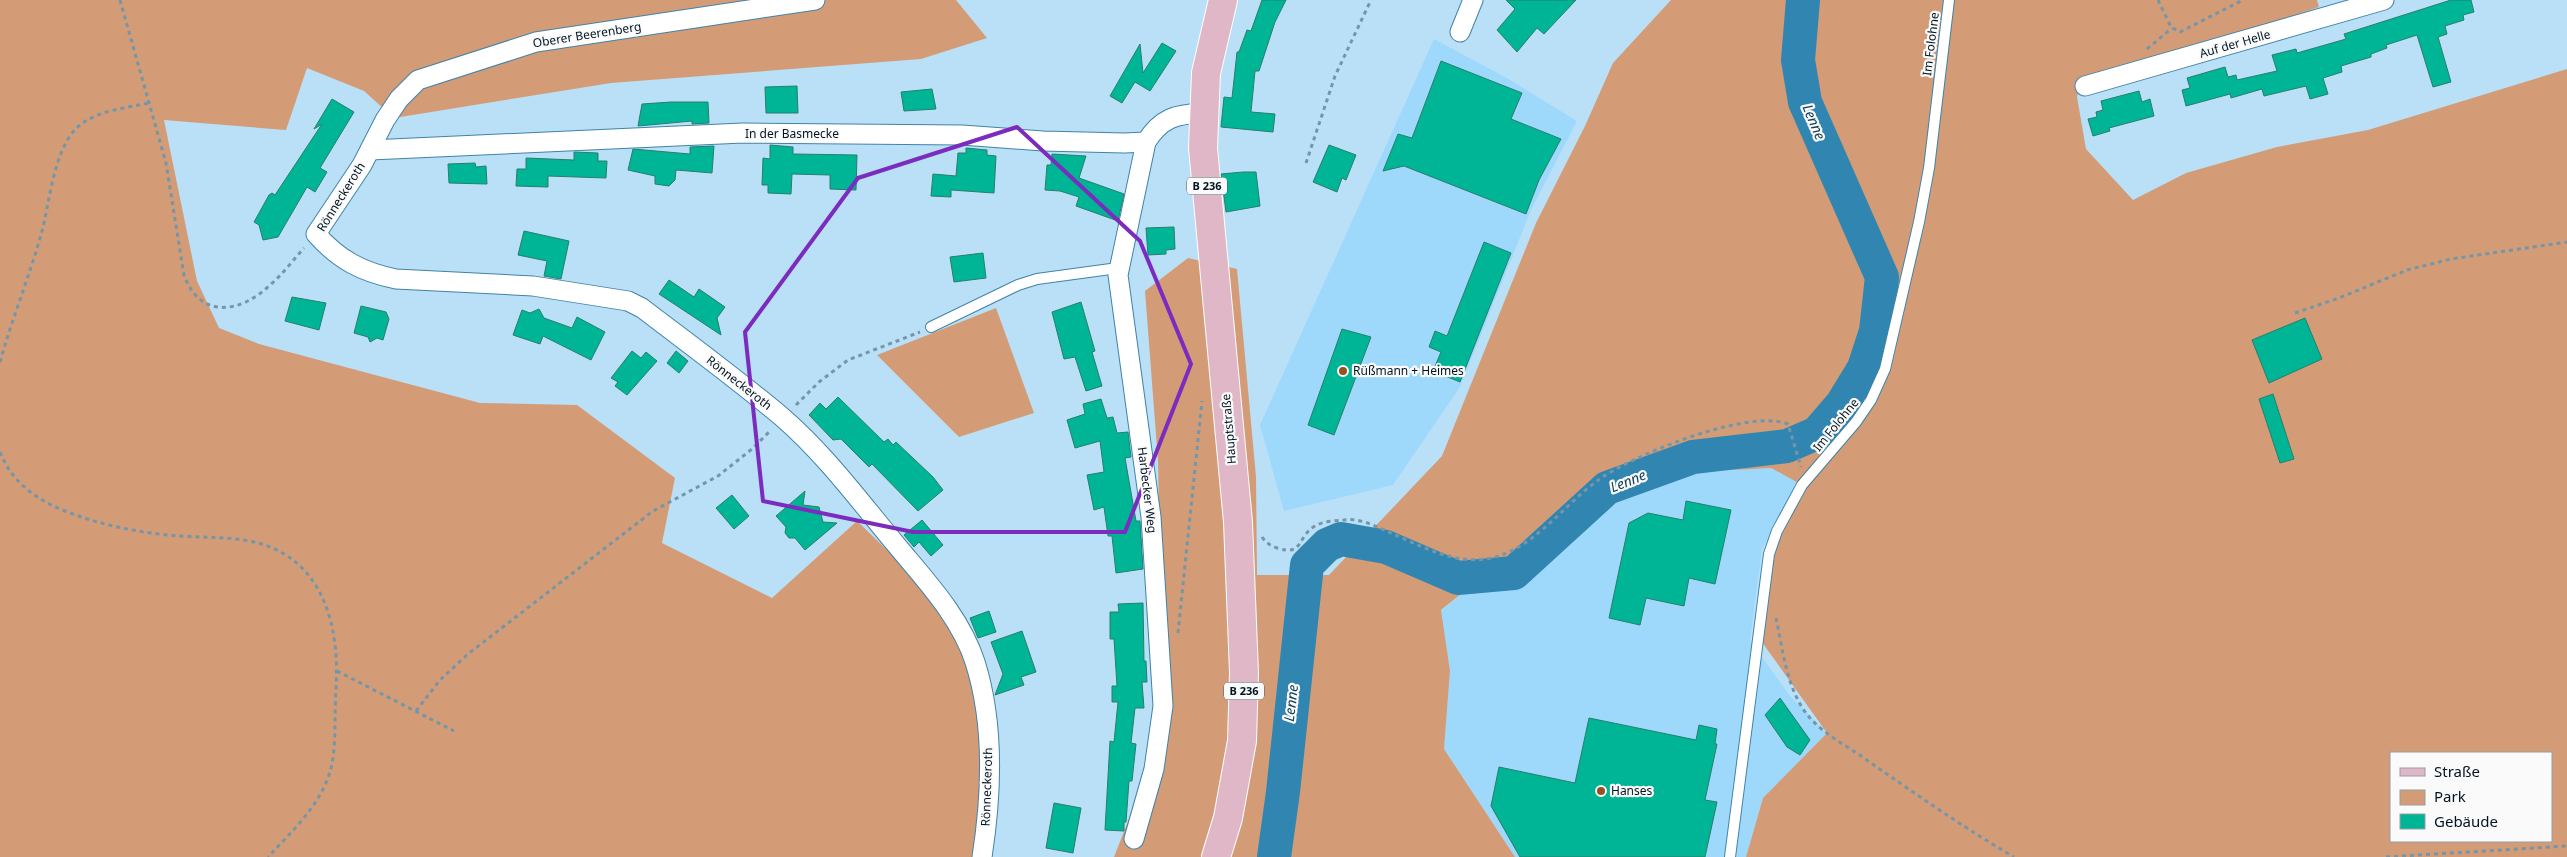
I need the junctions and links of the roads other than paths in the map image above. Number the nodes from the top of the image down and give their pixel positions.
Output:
1 (815, 0) edge
2 (1222, 0) edge
3 (1473, 0) edge
4 (1949, 0) edge
5 (2384, 0) edge
6 (1460, 32) dead end
7 (2085, 86) dead end
8 (1203, 113) junction
9 (1146, 142) junction
10 (370, 150) junction
11 (1118, 268) junction
12 (931, 327) road end
13 (1134, 839) dead end
14 (982, 857) edge
15 (1216, 857) edge
16 (1730, 857) edge

1 - 10 street, Oberer Beerenberg
2 - 8 main road, Hauptstraße / B 236
3 - 6 street
4 - 16 lane, Im Folohne
5 - 7 street, Auf der Helle
8 - 9 street
8 - 15 main road, Hauptstraße / B 236
9 - 10 street, In der Basmecke
9 - 11 street, Harbecker Weg
10 - 14 street, Rönneckeroth
11 - 12 lane
11 - 13 street, Harbecker Weg

